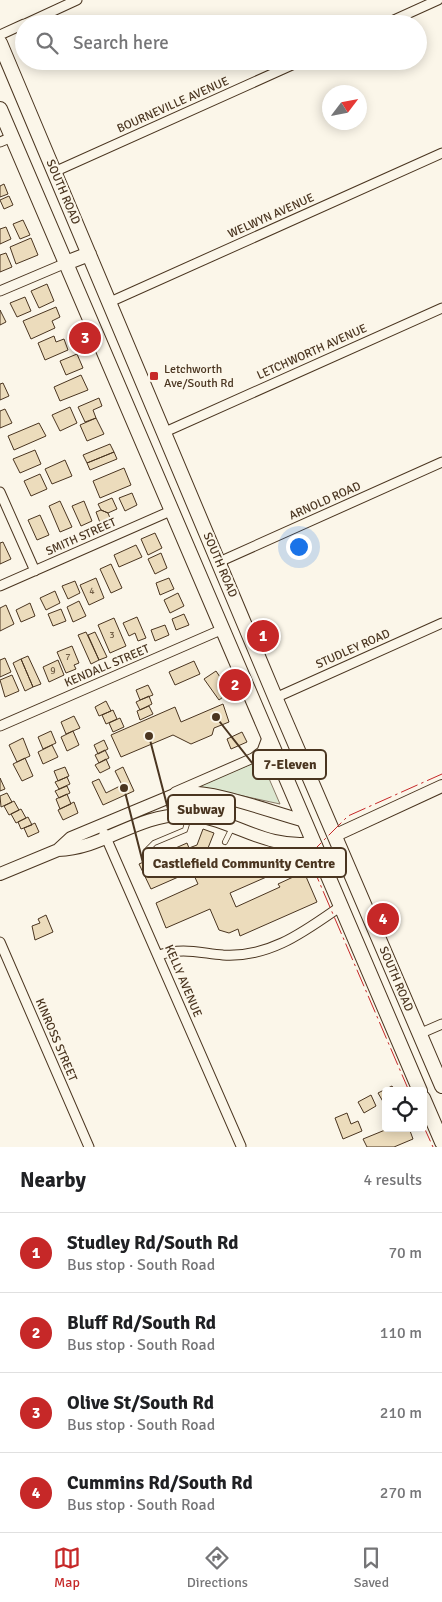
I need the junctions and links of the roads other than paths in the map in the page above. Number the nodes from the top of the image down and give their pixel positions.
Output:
1 (77, 0) edge
2 (438, 0) edge
3 (44, 15) edge
4 (405, 15) edge
5 (15, 28) edge
6 (0, 36) edge
7 (0, 43) edge
8 (281, 70) edge
9 (0, 109) edge
10 (6, 139) edge
11 (442, 153) edge
12 (54, 172) junction
13 (89, 254) junction
14 (66, 263) junction
15 (0, 291) edge
16 (110, 302) junction
17 (442, 308) edge
18 (165, 432) junction
19 (442, 462) edge
20 (0, 492) edge
21 (172, 510) junction
22 (219, 562) junction
23 (35, 571) junction
24 (0, 586) edge
25 (244, 620) junction
26 (442, 623) edge
27 (223, 629) junction
28 (275, 698) junction
29 (0, 726) edge
30 (268, 734) junction
31 (300, 750) junction
32 (279, 759) junction
33 (442, 786) edge
34 (166, 798) junction
35 (189, 815) junction
36 (305, 821) junction
37 (232, 827) junction
38 (338, 831) junction
39 (104, 832) junction
40 (225, 842) dead end
41 (314, 843) junction
42 (149, 859) dead end
43 (0, 874) edge
44 (341, 906) junction
45 (0, 942) edge
46 (159, 955) junction
47 (442, 1024) edge
48 (419, 1034) junction
49 (442, 1086) edge
50 (418, 1087) edge
51 (427, 1107) edge
52 (442, 1142) edge
53 (241, 1146) edge
54 (89, 1147) edge

1 - 3 street
2 - 4 street
5 - 6 street
7 - 12 main road, SOUTH ROAD
8 - 12 street, BOURNEVILLE AVENUE
9 - 10 main road, SOUTH ROAD
10 - 14 main road, SOUTH ROAD
11 - 16 street, WELWYN AVENUE
12 - 13 main road, SOUTH ROAD
13 - 14 main road
13 - 16 main road, SOUTH ROAD
14 - 15 street
14 - 21 main road, SOUTH ROAD
16 - 18 main road, SOUTH ROAD
17 - 18 street, LETCHWORTH AVENUE
18 - 22 main road, SOUTH ROAD
19 - 22 street, ARNOLD ROAD
20 - 23 street
21 - 23 street, SMITH STREET
21 - 27 main road, SOUTH ROAD
22 - 25 main road, SOUTH ROAD
23 - 24 street, SMITH STREET
25 - 27 main road
25 - 28 main road, SOUTH ROAD
26 - 28 street, STUDLEY ROAD
27 - 29 street, KENDALL STREET
27 - 30 main road, SOUTH ROAD
28 - 31 main road, SOUTH ROAD
30 - 32 main road, SOUTH ROAD
30 - 34 street
31 - 32 main road
31 - 38 main road, SOUTH ROAD
32 - 36 main road, SOUTH ROAD
33 - 38 main road
34 - 36 main road
34 - 39 main road
35 - 37 main road
35 - 39 main road
35 - 42 lane
36 - 38 main road
36 - 41 main road, SOUTH ROAD
37 - 40 lane
37 - 41 main road
38 - 41 main road
38 - 48 main road, SOUTH ROAD
39 - 43 main road
39 - 46 street, KELLY AVENUE
41 - 44 main road, SOUTH ROAD
44 - 46 street
44 - 50 main road, SOUTH ROAD
45 - 54 street, KINROSS STREET
46 - 53 street, KELLY AVENUE
47 - 48 street
48 - 49 main road, SOUTH ROAD
51 - 52 main road

